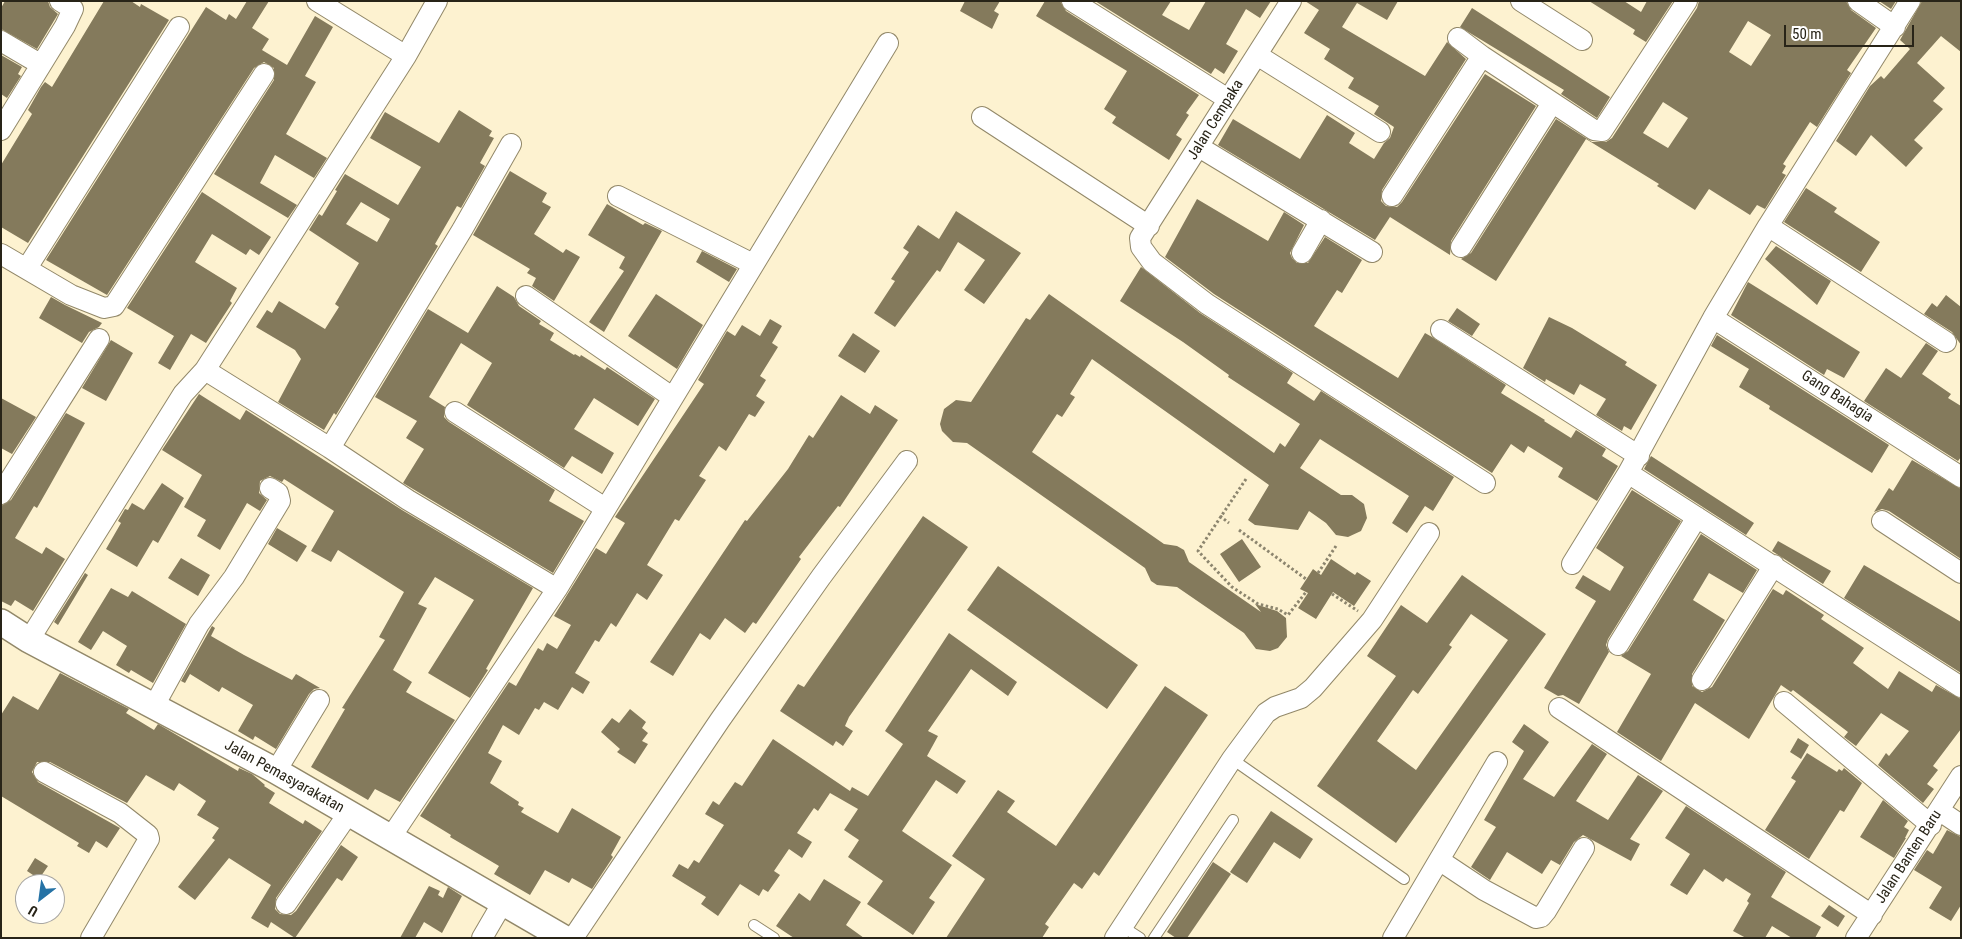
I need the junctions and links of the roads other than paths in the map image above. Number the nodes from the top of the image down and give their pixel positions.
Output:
1 (60, 1) edge
2 (317, 1) edge
3 (437, 1) edge
4 (1072, 1) edge
5 (1290, 1) edge
6 (1522, 1) edge
7 (1687, 1) edge
8 (1858, 1) edge
9 (1910, 1) edge
10 (179, 27) dead end
11 (1895, 27) junction
12 (1458, 38) dead end
13 (1582, 40) dead end
14 (1, 41) edge
15 (888, 43) dead end
16 (1257, 55) junction
17 (406, 56) junction
18 (1482, 56) junction
19 (40, 64) junction
20 (264, 74) dead end
21 (1228, 99) junction
22 (1552, 103) junction
23 (982, 117) dead end
24 (4, 118) edge
25 (1380, 132) dead end
26 (510, 144) dead end
27 (1199, 148) junction
28 (618, 196) dead end
29 (1392, 196) dead end
30 (1321, 220) junction
31 (1768, 226) junction
32 (1144, 232) junction
33 (1461, 247) dead end
34 (1372, 252) dead end
35 (1302, 253) dead end
36 (1, 254) edge
37 (753, 264) junction
38 (27, 268) junction
39 (526, 296) dead end
40 (1713, 318) junction
41 (1441, 330) dead end
42 (99, 339) dead end
43 (1946, 342) dead end
44 (205, 370) junction
45 (672, 397) junction
46 (455, 412) dead end
47 (330, 448) junction
48 (1638, 456) junction
49 (907, 461) dead end
50 (1628, 473) junction
51 (1961, 477) edge
52 (1486, 483) dead end
53 (270, 488) dead end
54 (1, 494) edge
55 (604, 508) junction
56 (1697, 517) junction
57 (1882, 521) dead end
58 (1429, 533) dead end
59 (1572, 564) dead end
60 (1774, 565) junction
61 (1961, 573) edge
62 (557, 589) junction
63 (1, 622) edge
64 (29, 640) junction
65 (1618, 645) dead end
66 (1702, 680) dead end
67 (1961, 687) edge
68 (319, 700) dead end
69 (1784, 702) dead end
70 (154, 706) junction
71 (1559, 708) dead end
72 (1232, 759) junction
73 (1497, 762) dead end
74 (276, 771) junction
75 (44, 772) dead end
76 (1961, 776) edge
77 (348, 814) junction
78 (1936, 818) junction
79 (1233, 820) dead end
80 (1961, 825) edge
81 (391, 838) junction
82 (1584, 848) dead end
83 (1440, 860) junction
84 (1404, 878) dead end
85 (503, 902) junction
86 (286, 904) dead end
87 (1872, 915) junction
88 (754, 925) dead end
89 (1126, 934) edge
90 (91, 938) edge
91 (482, 938) edge
92 (564, 938) edge
93 (573, 938) edge
94 (774, 938) edge
95 (1154, 938) edge
96 (1393, 938) edge
97 (1856, 938) edge

1 - 19 street
2 - 17 street
3 - 17 street
4 - 21 street
5 - 16 street, Jalan Cempaka
6 - 13 street
7 - 22 street
8 - 11 street
9 - 11 street
10 - 38 street
11 - 31 street
12 - 18 street
14 - 19 street
15 - 37 street
16 - 21 street, Jalan Cempaka
16 - 25 street
17 - 44 street
18 - 22 street
18 - 29 street
19 - 24 street
20 - 38 street
21 - 27 street, Jalan Cempaka
22 - 33 street
23 - 32 street
26 - 47 street
27 - 30 street
27 - 32 street, Jalan Cempaka
28 - 37 street
30 - 34 street
30 - 35 street
31 - 40 street
31 - 43 street
32 - 52 street
36 - 38 street
37 - 45 street
39 - 45 street
40 - 48 street
40 - 51 street, Gang Bahagia
41 - 48 street
42 - 54 street
44 - 47 street
44 - 64 street
45 - 55 street
46 - 55 street
47 - 62 street
48 - 50 street
49 - 93 street
50 - 56 street
50 - 59 street
53 - 70 street
55 - 62 street
56 - 60 street
56 - 65 street
57 - 61 street
58 - 72 street
60 - 66 street
60 - 67 street
62 - 81 street
63 - 64 street, Jalan Pemasyarakatan
64 - 70 street, Jalan Pemasyarakatan
68 - 74 street
69 - 78 street
70 - 74 street, Jalan Pemasyarakatan
71 - 87 street
72 - 84 lane
72 - 89 street
73 - 83 street
74 - 77 street, Jalan Pemasyarakatan
75 - 90 street
76 - 78 street, Jalan Banten Baru
77 - 81 street, Jalan Pemasyarakatan
77 - 86 street
78 - 80 street
78 - 87 street, Jalan Banten Baru
79 - 95 lane
81 - 85 street, Jalan Pemasyarakatan
82 - 83 street
83 - 96 street
85 - 91 street
85 - 92 street, Jalan Pemasyarakatan
87 - 97 street, Jalan Banten Baru
88 - 94 lane

